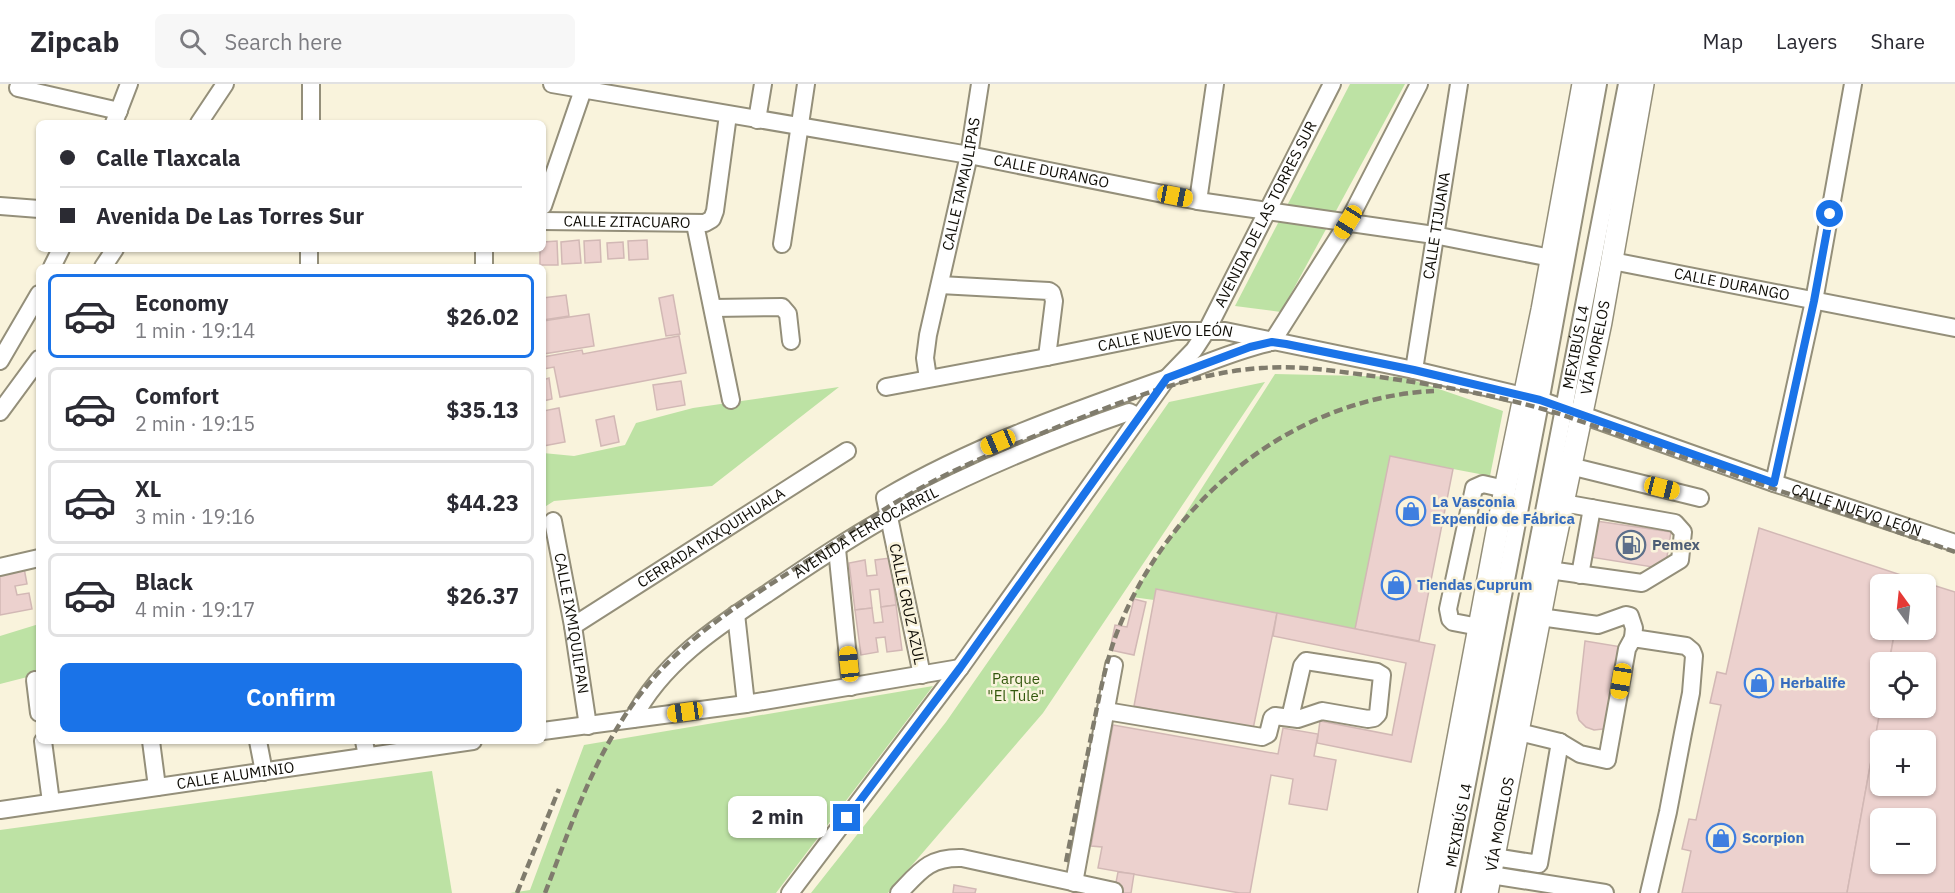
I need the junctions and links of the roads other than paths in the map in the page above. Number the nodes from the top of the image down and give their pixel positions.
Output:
1 (129, 84) edge
2 (225, 84) edge
3 (311, 84) edge
4 (552, 84) edge
5 (763, 84) edge
6 (806, 84) edge
7 (980, 84) edge
8 (1215, 84) edge
9 (1332, 84) edge
10 (1419, 84) edge
11 (1459, 84) edge
12 (1583, 84) edge
13 (1598, 84) edge
14 (1628, 84) edge
15 (1643, 84) edge
16 (1853, 84) edge
17 (584, 87) edge
18 (18, 88) dead end
19 (728, 115) junction
20 (116, 117) edge
21 (201, 120) edge
22 (311, 120) edge
23 (757, 120) junction
24 (800, 128) junction
25 (969, 155) junction
26 (546, 197) edge
27 (1198, 201) junction
28 (0, 206) edge
29 (36, 209) edge
30 (1266, 210) junction
31 (546, 221) edge
32 (1348, 222) junction
33 (695, 224) junction
34 (1434, 235) junction
35 (782, 244) dead end
36 (1551, 258) junction
37 (1612, 261) junction
38 (940, 285) junction
39 (36, 299) edge
40 (1814, 301) junction
41 (713, 308) junction
42 (1955, 328) edge
43 (1207, 330) junction
44 (791, 341) dead end
45 (1272, 342) junction
46 (1047, 357) junction
47 (0, 361) edge
48 (36, 363) edge
49 (1414, 370) junction
50 (928, 378) junction
51 (1167, 378) junction
52 (886, 387) dead end
53 (1533, 398) junction
54 (731, 399) dead end
55 (1573, 411) junction
56 (0, 412) edge
57 (1138, 417) junction
58 (848, 451) dead end
59 (1570, 466) junction
60 (1774, 483) junction
61 (1505, 489) junction
62 (885, 498) joint
63 (1700, 498) dead end
64 (1563, 503) junction
65 (1592, 508) junction
66 (889, 516) junction
67 (553, 521) dead end
68 (1955, 543) edge
69 (837, 549) junction
70 (36, 559) edge
71 (0, 567) edge
72 (1549, 570) junction
73 (1580, 575) junction
74 (736, 614) junction
75 (1540, 617) junction
76 (573, 626) junction
77 (1479, 627) junction
78 (1633, 638) junction
79 (1114, 665) dead end
80 (960, 668) junction
81 (922, 675) junction
82 (35, 680) dead end
83 (851, 687) junction
84 (36, 688) edge
85 (746, 704) junction
86 (1106, 711) junction
87 (1290, 718) junction
88 (633, 719) junction
89 (588, 726) junction
90 (546, 731) edge
91 (1519, 732) junction
92 (1560, 742) junction
93 (42, 744) edge
94 (151, 744) edge
95 (259, 744) edge
96 (427, 744) edge
97 (366, 748) edge
98 (264, 772) junction
99 (157, 787) junction
100 (51, 802) junction
101 (0, 810) edge
102 (1539, 864) junction
103 (1491, 875) edge
104 (1074, 883) junction
105 (1535, 887) edge
106 (1114, 891) dead end
107 (790, 893) edge
108 (898, 893) edge
109 (1429, 893) edge
110 (1446, 893) edge
111 (1470, 893) edge
112 (1605, 893) edge
113 (1649, 893) edge

1 - 20 street
2 - 21 street
3 - 22 street
4 - 17 street, CALLE DURANGO
5 - 23 street
6 - 24 street
7 - 25 street, CALLE TAMAULIPAS
8 - 27 street
9 - 30 street, AVENIDA DE LAS TORRES SUR
10 - 32 street
11 - 34 street, CALLE TIJUANA
12 - 36 main road
13 - 53 street, MEXIBÚS L4
14 - 55 street, MEXIBÚS L4
15 - 37 main road, VÍA MORELOS
16 - 40 street
17 - 19 street, CALLE DURANGO
17 - 26 street
18 - 20 street
19 - 23 street, CALLE DURANGO
19 - 33 street, CALLE ZITACUARO
23 - 24 street, CALLE DURANGO
24 - 25 street, CALLE DURANGO
24 - 35 street
25 - 27 street, CALLE DURANGO
25 - 38 street, CALLE TAMAULIPAS
27 - 30 street, CALLE DURANGO
28 - 29 street
30 - 32 street, CALLE DURANGO
30 - 43 street, AVENIDA DE LAS TORRES SUR
31 - 33 street, CALLE ZITACUARO
32 - 34 street, CALLE DURANGO
32 - 45 street
33 - 41 street
34 - 36 street, CALLE DURANGO
34 - 49 street, CALLE TIJUANA
36 - 53 main road
37 - 40 street, CALLE DURANGO
37 - 55 main road, VÍA MORELOS
38 - 46 street
38 - 50 street, CALLE TAMAULIPAS
39 - 47 street
40 - 42 street, CALLE DURANGO
40 - 60 street
41 - 44 street
41 - 54 street
43 - 45 street, CALLE NUEVO LEÓN
43 - 46 street, CALLE NUEVO LEÓN
43 - 51 street, AVENIDA DE LAS TORRES SUR
45 - 49 street, CALLE NUEVO LEÓN
45 - 51 street, AVENIDA FERROCARRIL
46 - 50 street, CALLE NUEVO LEÓN
48 - 56 street
49 - 53 street, CALLE NUEVO LEÓN
50 - 52 street, CALLE NUEVO LEÓN
51 - 57 street, AVENIDA DE LAS TORRES SUR
51 - 62 street, AVENIDA FERROCARRIL
53 - 55 street, CALLE NUEVO LEÓN
53 - 61 main road
53 - 110 street, MEXIBÚS L4
55 - 59 main road, VÍA MORELOS
55 - 60 street, CALLE NUEVO LEÓN
55 - 111 street, MEXIBÚS L4
57 - 66 street, AVENIDA FERROCARRIL
57 - 80 street, AVENIDA DE LAS TORRES SUR
58 - 76 street, CERRADA MIXQUIHUALA
59 - 63 street
59 - 64 main road, VÍA MORELOS
60 - 68 street, CALLE NUEVO LEÓN
61 - 77 main road
61 - 77 street
62 - 66 street, CALLE CRUZ AZUL
64 - 65 street
64 - 72 main road, VÍA MORELOS
65 - 73 street
65 - 73 street
66 - 69 street, AVENIDA FERROCARRIL
66 - 81 street, CALLE CRUZ AZUL
67 - 76 street, CALLE IXMIQUILPAN
69 - 74 street, AVENIDA FERROCARRIL
69 - 83 street
70 - 71 street
72 - 73 street
72 - 75 main road, VÍA MORELOS
74 - 85 street
74 - 88 street, AVENIDA FERROCARRIL
75 - 78 street
75 - 91 main road, VÍA MORELOS
76 - 89 street, CALLE IXMIQUILPAN
77 - 109 main road
78 - 92 street
78 - 113 street
79 - 86 street
80 - 81 street
80 - 107 street, AVENIDA DE LAS TORRES SUR
81 - 83 street
82 - 84 street
83 - 85 street
85 - 88 street
86 - 87 street
86 - 104 street
87 - 87 street
88 - 89 street
89 - 90 street
91 - 92 street
91 - 103 main road, VÍA MORELOS
92 - 102 street
93 - 100 street
94 - 99 street
95 - 98 street
96 - 97 street, CALLE ALUMINIO
97 - 98 street, CALLE ALUMINIO
98 - 99 street, CALLE ALUMINIO
99 - 100 street, CALLE ALUMINIO
100 - 101 street, CALLE ALUMINIO
102 - 103 street
102 - 105 street
103 - 105 street
104 - 106 street
104 - 108 street
105 - 112 street

